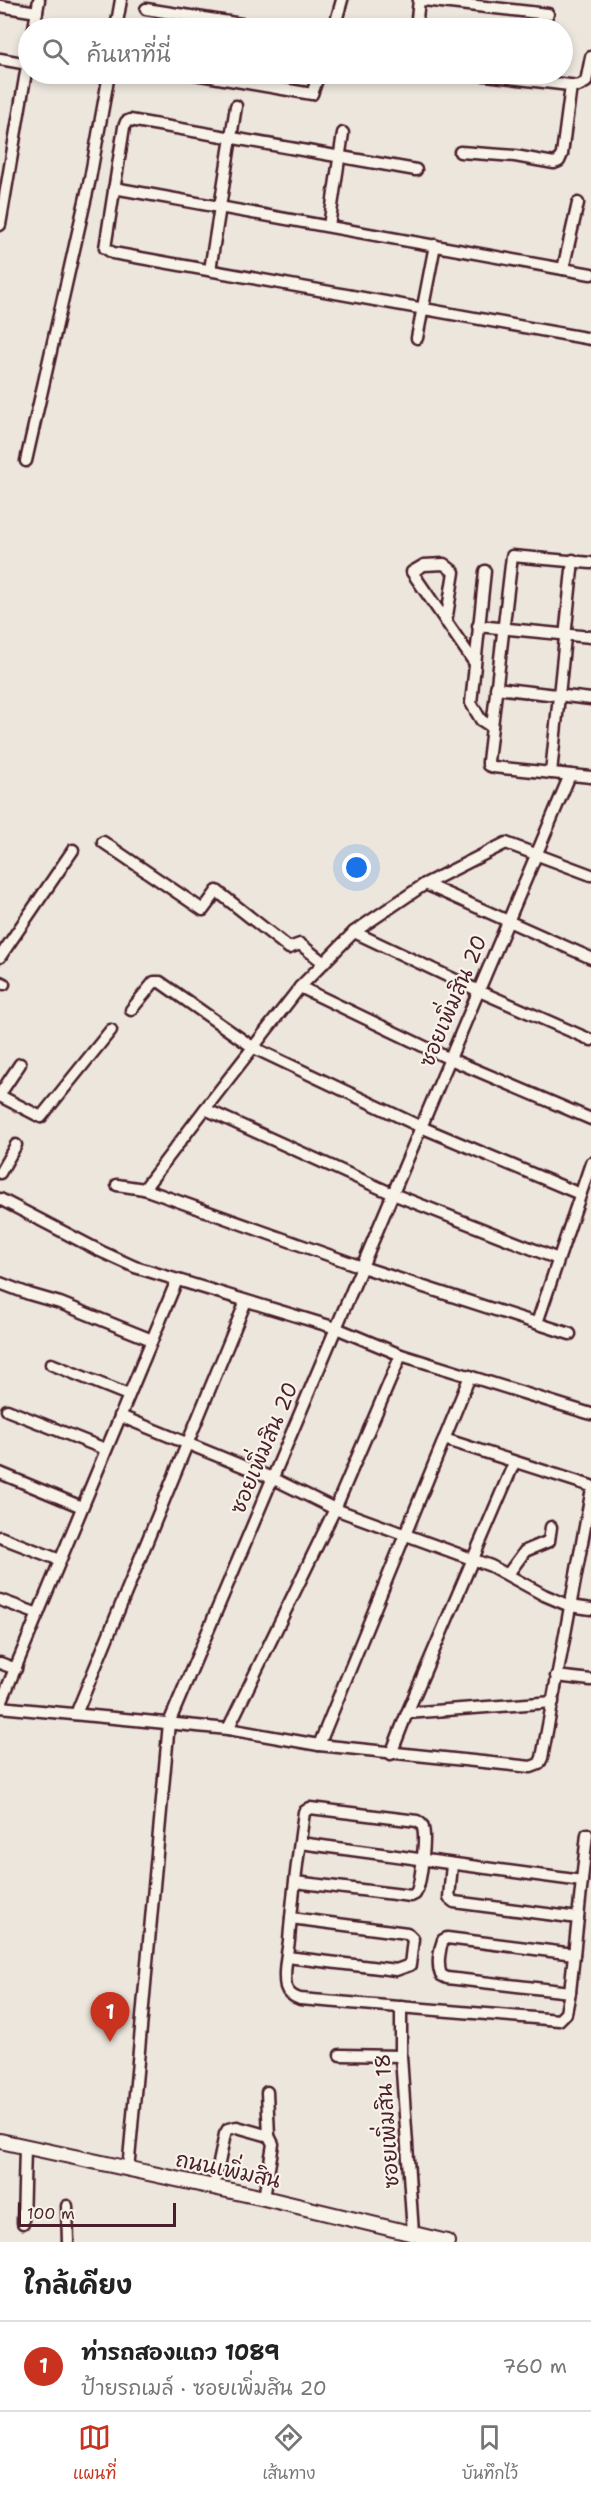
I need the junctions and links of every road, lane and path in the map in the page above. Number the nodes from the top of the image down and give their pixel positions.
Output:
1 (39, 0) edge
2 (121, 0) edge
3 (342, 0) edge
4 (421, 0) edge
5 (0, 6) edge
6 (146, 9) dead end
7 (37, 12) junction
8 (549, 14) dead end
9 (36, 18) edge
10 (118, 18) edge
11 (204, 18) edge
12 (337, 18) edge
13 (418, 18) edge
14 (591, 57) edge
15 (0, 59) edge
16 (18, 61) edge
17 (589, 83) edge
18 (23, 84) edge
19 (107, 84) edge
20 (254, 84) edge
21 (316, 84) edge
22 (555, 84) edge
23 (571, 86) junction
24 (236, 106) dead end
25 (343, 133) dead end
26 (230, 138) junction
27 (460, 152) dead end
28 (340, 157) junction
29 (4, 166) edge
30 (416, 170) dead end
31 (114, 188) junction
32 (578, 203) dead end
33 (220, 207) junction
34 (1, 218) edge
35 (329, 226) junction
36 (435, 245) junction
37 (563, 269) junction
38 (210, 270) junction
39 (591, 274) edge
40 (423, 308) junction
41 (417, 338) dead end
42 (591, 339) edge
43 (26, 461) dead end
44 (573, 560) junction
45 (591, 563) edge
46 (485, 571) dead end
47 (446, 622) junction
48 (478, 626) junction
49 (504, 628) junction
50 (565, 633) junction
51 (591, 637) edge
52 (474, 662) junction
53 (496, 688) junction
54 (559, 695) junction
55 (591, 699) edge
56 (492, 726) junction
57 (550, 772) junction
58 (570, 775) junction
59 (591, 777) edge
60 (103, 842) dead end
61 (73, 850) dead end
62 (537, 854) junction
63 (591, 875) edge
64 (425, 884) junction
65 (508, 922) junction
66 (354, 932) junction
67 (0, 957) edge
68 (591, 958) edge
69 (324, 963) junction
70 (300, 987) junction
71 (479, 991) junction
72 (131, 1010) dead end
73 (111, 1030) dead end
74 (591, 1040) edge
75 (254, 1048) junction
76 (450, 1059) junction
77 (20, 1064) dead end
78 (0, 1095) edge
79 (206, 1109) junction
80 (591, 1119) edge
81 (421, 1127) junction
82 (16, 1145) dead end
83 (591, 1163) edge
84 (0, 1173) edge
85 (117, 1185) dead end
86 (144, 1189) junction
87 (393, 1194) junction
88 (580, 1194) junction
89 (0, 1200) edge
90 (558, 1259) junction
91 (362, 1267) junction
92 (177, 1280) junction
93 (0, 1283) edge
94 (246, 1301) junction
95 (537, 1323) junction
96 (336, 1328) junction
97 (570, 1334) dead end
98 (152, 1340) junction
99 (401, 1355) junction
100 (51, 1364) dead end
101 (470, 1376) junction
102 (128, 1395) junction
103 (7, 1410) dead end
104 (591, 1414) edge
105 (120, 1416) junction
106 (444, 1439) junction
107 (187, 1445) junction
108 (105, 1449) junction
109 (514, 1463) junction
110 (0, 1473) edge
111 (272, 1478) junction
112 (591, 1486) edge
113 (591, 1494) edge
114 (82, 1507) junction
115 (335, 1509) junction
116 (551, 1527) dead end
117 (404, 1536) junction
118 (0, 1537) edge
119 (60, 1560) junction
120 (472, 1561) junction
121 (508, 1574) junction
122 (0, 1600) edge
123 (570, 1606) junction
124 (591, 1609) edge
125 (38, 1614) junction
126 (0, 1663) edge
127 (15, 1669) junction
128 (556, 1676) junction
129 (591, 1680) edge
130 (553, 1702) junction
131 (0, 1706) edge
132 (407, 1713) junction
133 (76, 1714) junction
134 (169, 1723) junction
135 (228, 1729) junction
136 (319, 1745) junction
137 (391, 1754) junction
138 (587, 1834) dead end
139 (300, 1843) junction
140 (422, 1859) junction
141 (452, 1864) junction
142 (582, 1881) junction
143 (295, 1882) junction
144 (291, 1918) junction
145 (578, 1918) junction
146 (574, 1954) junction
147 (287, 1957) junction
148 (570, 1992) junction
149 (401, 2007) junction
150 (340, 2055) dead end
151 (401, 2056) junction
152 (267, 2092) dead end
153 (269, 2136) junction
154 (0, 2141) edge
155 (25, 2148) junction
156 (128, 2170) junction
157 (213, 2187) junction
158 (264, 2198) junction
159 (67, 2206) dead end
160 (23, 2223) dead end
161 (413, 2233) junction
162 (68, 2242) edge
163 (447, 2242) edge

1 - 7 street
2 - 10 street
3 - 12 street
4 - 8 street
4 - 13 street
5 - 7 street
6 - 11 street
7 - 9 street
14 - 17 street
15 - 16 street
17 - 23 street
18 - 29 street
19 - 43 street
20 - 21 street
22 - 23 street
23 - 27 street
24 - 26 street
25 - 28 street
26 - 28 street
26 - 31 street
26 - 33 street
28 - 30 street
28 - 35 street
29 - 34 street
31 - 33 street
31 - 38 street
32 - 37 street
33 - 35 street
33 - 38 street
35 - 36 street
36 - 37 street
36 - 40 street
37 - 39 street
38 - 40 street
40 - 41 street
40 - 42 street
44 - 45 street
44 - 49 street
44 - 50 street
46 - 48 street
47 - 47 street
47 - 52 street
48 - 49 street
48 - 52 street
49 - 50 street
49 - 53 street
50 - 51 street
50 - 54 street
52 - 56 street
53 - 54 street
53 - 56 street
54 - 55 street
54 - 57 street
56 - 57 street
57 - 58 street
58 - 59 street
58 - 62 street, ซอยเพิ่มสิน 20
60 - 69 street
61 - 67 street
62 - 63 street
62 - 64 street
62 - 65 street, ซอยเพิ่มสิน 20
64 - 65 street
64 - 66 street
65 - 68 street
65 - 71 street, ซอยเพิ่มสิน 20
66 - 69 street
66 - 71 street
69 - 70 street
70 - 75 street
70 - 76 street
71 - 74 street
71 - 76 street, ซอยเพิ่มสิน 20
72 - 75 street
73 - 78 street
75 - 79 street
75 - 81 street
76 - 80 street
76 - 81 street, ซอยเพิ่มสิน 20
77 - 78 street
79 - 86 street
79 - 87 street
81 - 87 street, ซอยเพิ่มสิน 20
81 - 88 street
82 - 84 street
83 - 88 street
85 - 86 street
86 - 91 street
87 - 90 street
87 - 91 street, ซอยเพิ่มสิน 20
88 - 90 street
89 - 92 street
90 - 95 street
91 - 95 street
91 - 96 street, ซอยเพิ่มสิน 20
92 - 94 street
92 - 98 street
93 - 98 street
94 - 96 street
94 - 107 street
95 - 97 street
96 - 99 street
96 - 111 street, ซอยเพิ่มสิน 20
98 - 102 street
99 - 101 street
99 - 115 street
100 - 102 street
101 - 104 street
101 - 106 street
102 - 105 street
103 - 108 street
105 - 107 street
105 - 108 street
106 - 109 street
106 - 117 street
107 - 111 street
107 - 133 street
108 - 114 street
109 - 112 street
109 - 120 street
110 - 114 street
111 - 115 street
111 - 134 street, ซอยเพิ่มสิน 20
113 - 123 street
114 - 119 street
115 - 117 street
115 - 135 street
116 - 121 street
117 - 120 street
117 - 136 street
118 - 119 street
119 - 125 street
120 - 121 street
120 - 132 street
121 - 123 street
122 - 125 street
123 - 124 street
123 - 128 street
125 - 127 street
126 - 127 street
127 - 131 street
128 - 129 street
128 - 130 street
130 - 132 street
130 - 137 street
131 - 133 street
132 - 137 street
133 - 134 street
134 - 135 street
134 - 156 street, ซอยเพิ่มสิน 20
135 - 136 street
136 - 137 street
138 - 142 street
139 - 140 street
139 - 140 street
139 - 143 street
140 - 141 street
140 - 143 street
141 - 142 street
141 - 145 street
142 - 145 street
143 - 144 street
144 - 147 street
144 - 147 street
145 - 146 street
146 - 148 street
146 - 148 street
147 - 149 street
148 - 149 street
149 - 151 street, ซอยเพิ่มสิน 18
150 - 151 street
151 - 161 street, ซอยเพิ่มสิน 18
152 - 153 street
153 - 157 street
153 - 158 street
154 - 155 street, ถนนเพิ่มสิน
155 - 156 street, ถนนเพิ่มสิน
155 - 160 street
156 - 157 street, ถนนเพิ่มสิน
157 - 158 street, ถนนเพิ่มสิน
158 - 161 street, ถนนเพิ่มสิน
159 - 162 street
161 - 163 street, ถนนเพิ่มสิน

